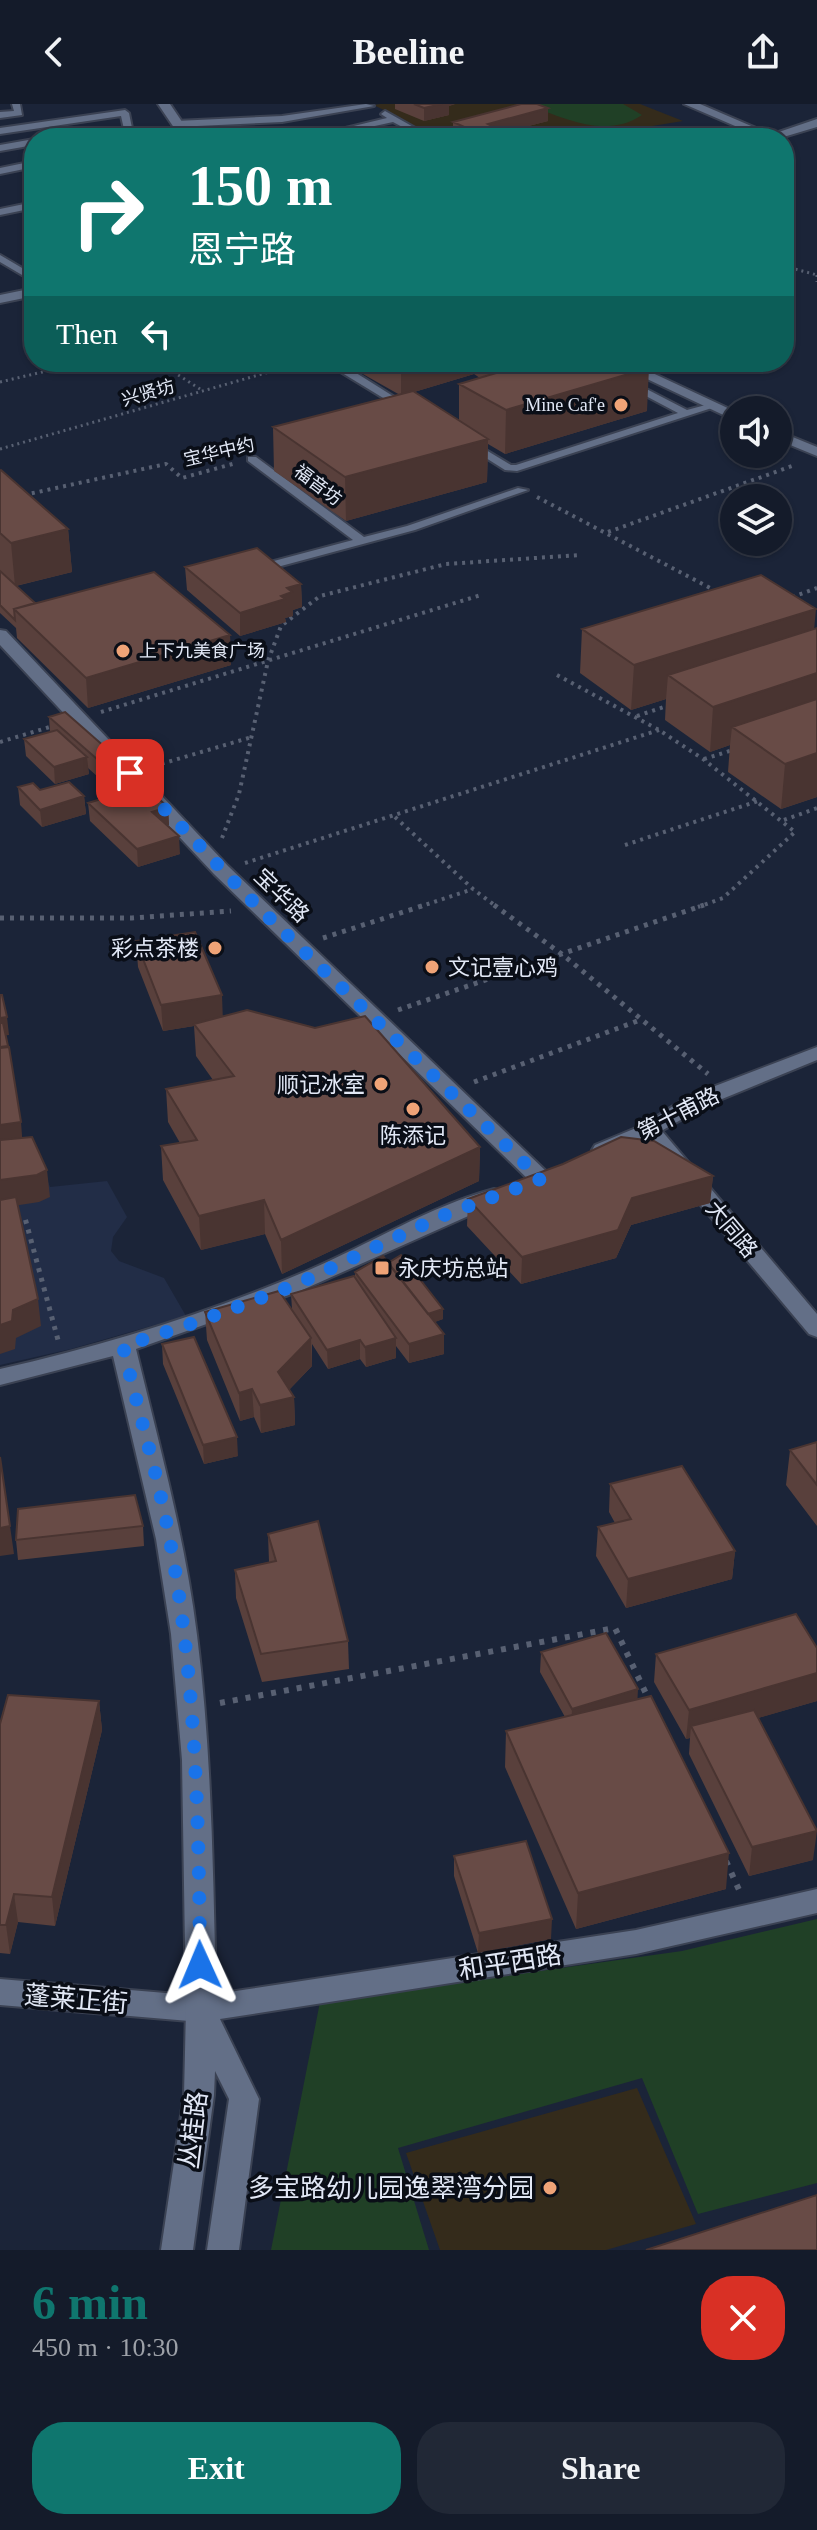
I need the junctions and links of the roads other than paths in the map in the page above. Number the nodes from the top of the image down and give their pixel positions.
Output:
1 (16, 104) edge
2 (164, 104) edge
3 (690, 104) edge
4 (368, 105) edge
5 (0, 115) edge
6 (395, 119) junction
7 (817, 123) edge
8 (176, 124) junction
9 (128, 128) edge
10 (179, 128) edge
11 (354, 128) edge
12 (411, 128) edge
13 (746, 128) edge
14 (794, 130) edge
15 (0, 131) edge
16 (24, 144) edge
17 (0, 148) edge
18 (24, 166) edge
19 (0, 171) edge
20 (24, 207) edge
21 (0, 212) edge
22 (0, 258) edge
23 (24, 273) edge
24 (24, 294) edge
25 (0, 299) edge
26 (348, 372) edge
27 (622, 372) edge
28 (625, 372) edge
29 (713, 406) junction
30 (720, 409) edge
31 (417, 413) edge
32 (683, 415) junction
33 (456, 437) edge
34 (792, 441) edge
35 (817, 452) edge
36 (252, 459) road end
37 (522, 490) road end
38 (362, 541) junction
39 (249, 571) edge
40 (7, 635) edge
41 (817, 1053) edge
42 (648, 1129) junction
43 (581, 1160) edge
44 (817, 1329) edge
45 (123, 1346) junction
46 (0, 1377) edge
47 (817, 1901) edge
48 (0, 1992) edge
49 (201, 2009) junction
50 (177, 2250) edge
51 (223, 2250) edge

1 - 5 lane
2 - 8 street
3 - 13 street
4 - 6 lane
4 - 8 lane
6 - 11 lane
6 - 12 lane
7 - 14 street
8 - 10 street
9 - 15 lane
16 - 17 lane
18 - 19 lane
20 - 21 lane
22 - 23 lane
24 - 25 street
26 - 31 lane
27 - 32 lane
28 - 29 street
29 - 30 street
29 - 32 lane
32 - 33 lane
34 - 35 street
36 - 38 lane, 福音坊
37 - 38 lane
38 - 39 lane
40 - 45 street, 宝华路
41 - 42 street, 第十甫路
42 - 43 street, 第十甫路
42 - 44 street, 大同路
45 - 46 street
45 - 49 street, 丛桂路
47 - 49 street, 和平西路
48 - 49 street, 蓬莱正街
49 - 50 street, 丛桂路
49 - 51 street, 丛桂路

